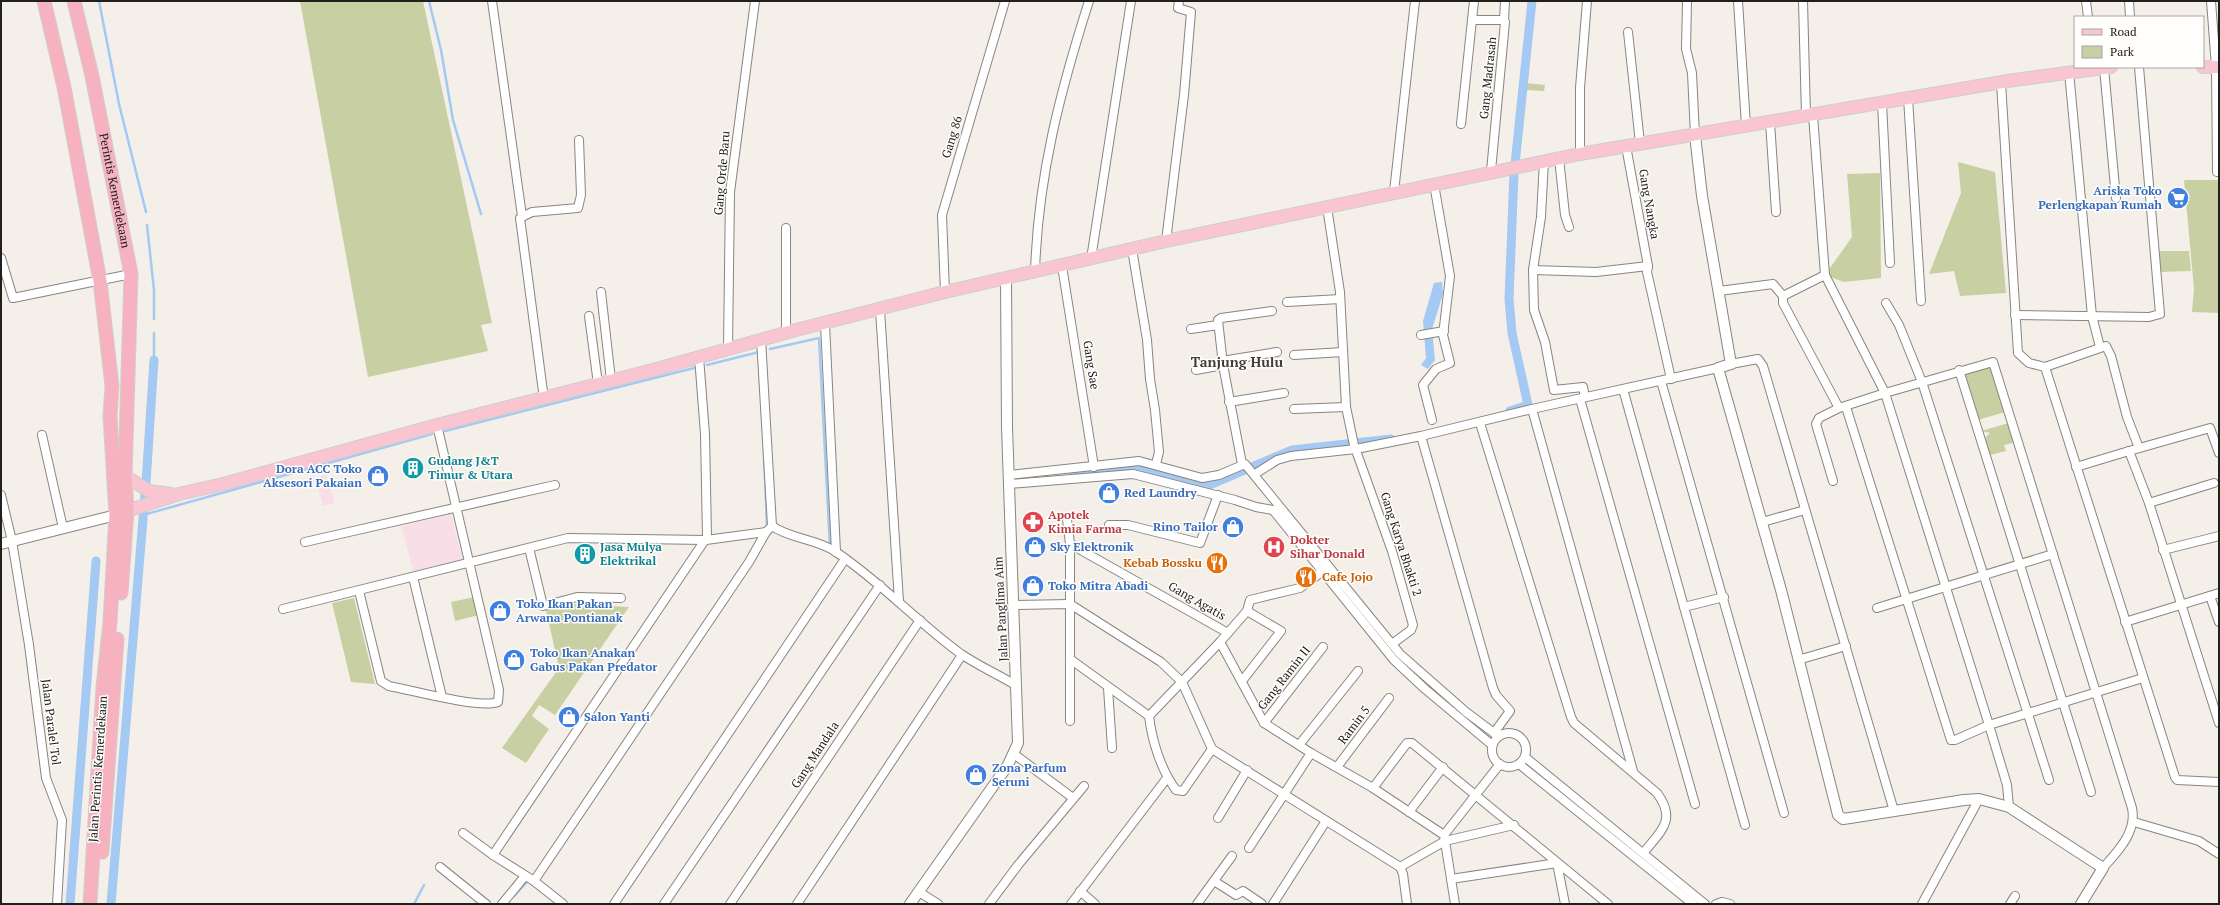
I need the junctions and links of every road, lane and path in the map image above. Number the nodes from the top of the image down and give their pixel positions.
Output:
1 (44, 1) edge
2 (74, 1) edge
3 (492, 1) edge
4 (755, 1) edge
5 (1005, 1) edge
6 (1131, 1) edge
7 (1179, 1) edge
8 (1415, 1) edge
9 (1474, 1) edge
10 (1505, 1) edge
11 (1587, 1) edge
12 (1687, 1) edge
13 (1738, 1) edge
14 (1803, 1) edge
15 (2086, 1) edge
16 (2130, 1) edge
17 (2211, 1) edge
18 (1087, 2) edge
19 (2088, 16) edge
20 (2130, 16) edge
21 (1472, 20) junction
22 (1504, 20) junction
23 (1628, 32) dead end
24 (2204, 67) edge
25 (2217, 67) edge
26 (2100, 68) edge
27 (2139, 68) edge
28 (2069, 72) junction
29 (2001, 83) junction
30 (1908, 98) junction
31 (1882, 103) junction
32 (1810, 115) junction
33 (1770, 122) junction
34 (1461, 124) dead end
35 (1746, 126) junction
36 (1695, 135) junction
37 (579, 140) dead end
38 (1640, 143) junction
39 (1626, 146) junction
40 (1580, 154) junction
41 (1559, 158) junction
42 (1544, 161) junction
43 (1491, 171) junction
44 (2217, 172) dead end
45 (1434, 184) junction
46 (1394, 192) junction
47 (2116, 198) dead end
48 (1327, 207) junction
49 (1776, 212) dead end
50 (522, 216) junction
51 (1569, 227) dead end
52 (786, 228) dead end
53 (1166, 241) junction
54 (1132, 249) junction
55 (1, 258) edge
56 (1091, 259) junction
57 (1890, 263) dead end
58 (1062, 266) junction
59 (1645, 267) junction
60 (1533, 270) junction
61 (1035, 272) junction
62 (131, 274) junction
63 (1825, 275) junction
64 (1006, 279) junction
65 (100, 281) junction
66 (944, 288) junction
67 (1719, 291) junction
68 (601, 292) dead end
69 (1784, 296) junction
70 (1340, 299) junction
71 (1921, 301) dead end
72 (1287, 302) dead end
73 (1886, 303) dead end
74 (880, 310) junction
75 (1272, 311) dead end
76 (2015, 315) junction
77 (589, 316) dead end
78 (2092, 316) junction
79 (825, 324) junction
80 (1218, 325) junction
81 (1190, 329) dead end
82 (1444, 331) junction
83 (786, 333) junction
84 (1421, 335) dead end
85 (761, 339) junction
86 (2100, 347) junction
87 (728, 348) junction
88 (1277, 352) dead end
89 (1343, 352) junction
90 (1294, 355) dead end
91 (699, 357) junction
92 (1222, 363) junction
93 (1731, 364) junction
94 (2045, 367) junction
95 (1718, 368) junction
96 (1196, 370) dead end
97 (1959, 370) junction
98 (611, 380) junction
99 (1671, 380) junction
100 (1661, 381) junction
101 (1922, 382) junction
102 (598, 384) junction
103 (1623, 389) junction
104 (1284, 393) dead end
105 (1885, 393) junction
106 (1582, 398) junction
107 (544, 399) junction
108 (1230, 402) junction
109 (1346, 407) junction
110 (1843, 407) junction
111 (1294, 409) dead end
112 (1532, 409) junction
113 (1432, 420) dead end
114 (1480, 423) junction
115 (437, 426) junction
116 (42, 435) dead end
117 (1421, 436) junction
118 (1354, 443) junction
119 (2139, 448) junction
120 (2129, 451) junction
121 (2219, 453) edge
122 (1156, 464) junction
123 (1244, 464) junction
124 (1094, 467) junction
125 (2076, 467) junction
126 (1254, 473) junction
127 (125, 476) junction
128 (1009, 480) junction
129 (1834, 481) dead end
130 (2214, 483) dead end
131 (555, 485) dead end
132 (1, 494) edge
133 (180, 494) junction
134 (1218, 495) junction
135 (2149, 503) junction
136 (456, 507) junction
137 (1276, 507) junction
138 (1805, 510) junction
139 (122, 513) junction
140 (1067, 519) dead end
141 (1762, 522) junction
142 (1109, 525) dead end
143 (63, 528) junction
144 (769, 529) junction
145 (2219, 536) edge
146 (706, 540) junction
147 (12, 541) junction
148 (305, 542) dead end
149 (1, 544) edge
150 (1070, 544) junction
151 (529, 548) junction
152 (2163, 550) junction
153 (836, 552) junction
154 (2053, 554) junction
155 (845, 559) junction
156 (469, 563) junction
157 (2021, 564) junction
158 (1323, 571) junction
159 (1984, 574) junction
160 (413, 577) junction
161 (880, 585) junction
162 (1945, 586) junction
163 (358, 591) junction
164 (2219, 593) edge
165 (1724, 596) junction
166 (2210, 596) junction
167 (621, 598) dead end
168 (1907, 599) junction
169 (899, 601) junction
170 (1070, 604) junction
171 (1014, 605) junction
172 (2180, 605) junction
173 (1684, 607) junction
174 (1877, 608) dead end
175 (283, 609) dead end
176 (1247, 611) junction
177 (920, 620) junction
178 (2124, 622) junction
179 (2219, 622) edge
180 (1228, 633) junction
181 (113, 637) junction
182 (1220, 642) junction
183 (1392, 644) junction
184 (1846, 646) junction
185 (1323, 647) dead end
186 (962, 655) junction
187 (1070, 659) junction
188 (1798, 660) junction
189 (1358, 670) dead end
190 (2143, 678) junction
191 (1242, 680) junction
192 (1182, 682) junction
193 (1017, 686) junction
194 (1108, 688) junction
195 (2096, 692) junction
196 (442, 697) junction
197 (1390, 698) dead end
198 (2062, 701) junction
199 (2027, 713) junction
200 (1150, 716) junction
201 (1070, 721) dead end
202 (1264, 723) junction
203 (2219, 723) edge
204 (1989, 725) junction
205 (1497, 734) junction
206 (1299, 745) junction
207 (1492, 746) junction
208 (1112, 748) dead end
209 (1212, 749) junction
210 (1310, 753) junction
211 (1014, 754) junction
212 (1525, 757) junction
213 (1500, 764) junction
214 (1519, 764) junction
215 (1337, 767) junction
216 (1443, 767) junction
217 (1247, 770) junction
218 (1633, 771) junction
219 (1167, 778) junction
220 (2048, 780) dead end
221 (2219, 782) edge
222 (1084, 786) dead end
223 (1373, 788) junction
224 (2091, 792) dead end
225 (1284, 793) junction
226 (1476, 795) junction
227 (1073, 798) junction
228 (1979, 799) junction
229 (1695, 804) dead end
230 (2009, 807) junction
231 (1894, 811) junction
232 (1409, 812) junction
233 (1784, 813) dead end
234 (1218, 818) dead end
235 (1326, 821) junction
236 (2134, 822) junction
237 (1514, 825) junction
238 (1745, 825) dead end
239 (463, 833) dead end
240 (1445, 838) junction
241 (1249, 848) dead end
242 (1644, 852) junction
243 (2219, 854) edge
244 (493, 855) junction
245 (1232, 856) dead end
246 (1557, 863) junction
247 (440, 867) dead end
248 (1400, 867) junction
249 (2103, 868) junction
250 (526, 876) junction
251 (1451, 879) junction
252 (534, 881) junction
253 (1214, 881) junction
254 (1080, 891) junction
255 (919, 892) junction
256 (2015, 896) dead end
257 (57, 904) edge
258 (90, 904) edge
259 (98, 904) edge
260 (486, 904) edge
261 (502, 904) edge
262 (563, 904) edge
263 (614, 904) edge
264 (664, 904) edge
265 (730, 904) edge
266 (797, 904) edge
267 (910, 904) edge
268 (938, 904) edge
269 (989, 904) edge
270 (1071, 904) edge
271 (1095, 904) edge
272 (1197, 904) edge
273 (1262, 904) edge
274 (1273, 904) edge
275 (1407, 904) edge
276 (1455, 904) edge
277 (1565, 904) edge
278 (1608, 904) edge
279 (1693, 904) edge
280 (1705, 904) edge
281 (1716, 904) edge
282 (1730, 904) edge
283 (1922, 904) edge
284 (2010, 904) edge
285 (2082, 904) edge

1 - 65 highway
2 - 62 highway, Perintis Kemerdekaan
3 - 50 street
4 - 87 street, Gang Orde Baru
5 - 66 street, Gang 86
6 - 56 street
7 - 53 street
8 - 46 street
9 - 21 street
10 - 22 street
11 - 40 street
12 - 36 street
13 - 35 street
14 - 32 street
15 - 19 street
16 - 20 street
17 - 25 street
18 - 61 street
21 - 22 street, Gang Madrasah
21 - 34 street
22 - 43 street, Gang Madrasah
23 - 38 street
24 - 25 main road
25 - 44 street
26 - 28 main road
26 - 47 street
27 - 78 street
28 - 29 main road
28 - 78 street
29 - 30 main road
29 - 76 street
30 - 31 main road
30 - 71 street
31 - 32 main road
31 - 57 street
32 - 33 main road
32 - 63 street
33 - 35 main road
33 - 49 street
35 - 36 main road
36 - 38 main road
36 - 67 street
37 - 50 street
38 - 39 main road
39 - 40 main road
39 - 59 street, Gang Nangka
40 - 41 main road
41 - 42 main road
41 - 51 street
42 - 43 main road
42 - 60 street
43 - 45 main road
45 - 46 main road
45 - 82 street
46 - 48 main road
48 - 53 main road
48 - 70 street
50 - 107 street
52 - 83 street
53 - 54 main road
54 - 56 main road
54 - 122 street
55 - 65 street
56 - 58 main road
58 - 61 main road
58 - 124 street, Gang Sae
59 - 60 street
59 - 99 street, Gang Nangka
60 - 106 street
61 - 64 main road
62 - 65 street
62 - 127 highway, Perintis Kemerdekaan
63 - 69 street
63 - 105 street
64 - 66 main road
64 - 128 street, Jalan Panglima Aim
65 - 139 highway
66 - 74 main road
67 - 69 street
67 - 93 street
68 - 98 street
69 - 110 street
70 - 72 street
70 - 89 street
73 - 101 street
74 - 79 main road
74 - 169 street
75 - 80 street
76 - 78 street
76 - 94 street
77 - 102 street
78 - 86 street
79 - 83 main road
79 - 153 street
80 - 81 street
80 - 92 street
82 - 84 street
82 - 113 street
83 - 85 main road
85 - 87 main road
85 - 144 street
86 - 94 street
86 - 119 street
87 - 91 main road
88 - 92 street
89 - 90 street
89 - 109 street
91 - 98 main road
91 - 146 street
92 - 96 street
92 - 108 street
93 - 95 street
93 - 138 street
94 - 125 street
95 - 99 street
95 - 141 street
97 - 101 street
97 - 154 street
97 - 157 street
98 - 102 main road
99 - 100 street
100 - 103 street
100 - 165 street
101 - 105 street
101 - 159 street
102 - 107 main road
103 - 106 street
103 - 173 street
104 - 108 street
105 - 110 street
105 - 162 street
106 - 112 street
106 - 229 street
107 - 115 main road
108 - 123 street
109 - 111 street
109 - 118 street
110 - 129 street
110 - 168 street
112 - 114 street
112 - 218 street
114 - 117 street
114 - 218 street
115 - 133 main road
115 - 136 street
116 - 143 street
117 - 118 street
117 - 205 street
118 - 126 street
118 - 183 street, Gang Karya Bhakti 2
119 - 120 street
119 - 121 street
120 - 125 street
120 - 135 street
122 - 123 street
122 - 124 street
123 - 126 street
124 - 128 street
125 - 178 street
126 - 137 street
127 - 133 main road
127 - 139 highway, Perintis Kemerdekaan
128 - 134 street
128 - 171 street, Jalan Panglima Aim
130 - 135 street
131 - 136 street
132 - 147 street, Jalan Paralel Tol
133 - 139 main road
134 - 137 street
134 - 142 street
135 - 152 street
136 - 148 street
136 - 156 street
137 - 158 street
137 - 183 street
138 - 141 street
138 - 184 street
139 - 143 street
139 - 181 highway
140 - 150 street
141 - 188 street
143 - 147 street
144 - 146 street
144 - 153 street
144 - 252 street
145 - 152 street
146 - 151 street
146 - 244 street
147 - 149 street
147 - 257 street, Jalan Paralel Tol
150 - 170 street
150 - 180 street, Gang Agatis
151 - 156 street
151 - 167 street
152 - 172 street
153 - 155 street
154 - 157 street
154 - 195 street
155 - 161 street
155 - 263 street
156 - 160 street
156 - 196 street
157 - 159 street
157 - 198 street
158 - 176 street
158 - 207 street
159 - 162 street
159 - 199 street
160 - 163 street
160 - 196 street
161 - 169 street
161 - 264 street
162 - 168 street
162 - 204 street
163 - 175 street
163 - 196 street
164 - 166 street
165 - 173 street
165 - 233 street
166 - 172 street
166 - 179 street
168 - 174 street
168 - 204 street
169 - 177 street
170 - 171 street
170 - 187 street
170 - 192 street
171 - 193 street, Jalan Panglima Aim
172 - 178 street
172 - 203 street
173 - 238 street
176 - 180 street
176 - 191 street
177 - 186 street
177 - 265 street, Gang Mandala
178 - 190 street
180 - 182 street
181 - 258 highway, Jalan Perintis Kemerdekaan
181 - 259 highway, Jalan Perintis Kemerdekaan
182 - 191 street
182 - 192 street
183 - 205 street
184 - 188 street
184 - 231 street
185 - 202 street, Gang Ramin II
186 - 193 street
186 - 266 street
187 - 194 street
187 - 201 street
188 - 231 street
189 - 206 street
190 - 195 street
190 - 221 street
191 - 202 street
192 - 200 street
192 - 209 street
193 - 211 street, Jalan Panglima Aim
194 - 200 street
194 - 208 street
195 - 198 street
195 - 236 street
197 - 215 street, Ramin 5
198 - 199 street
198 - 224 street
199 - 204 street
199 - 220 street
200 - 219 street
202 - 206 street
204 - 230 street
205 - 207 street
205 - 212 street
206 - 210 street
207 - 213 street
209 - 217 street
209 - 219 street
210 - 215 street
210 - 225 street
211 - 227 street
211 - 255 street, Jalan Panglima Aim
212 - 214 street
212 - 242 street
213 - 214 street
213 - 226 street
214 - 279 street
215 - 223 street
216 - 223 street
216 - 226 street
216 - 232 street
217 - 225 street
217 - 234 street
218 - 242 street
219 - 254 street
222 - 227 street
223 - 232 street
225 - 235 street
225 - 241 street
226 - 237 street
226 - 240 street
227 - 269 street
228 - 230 street
228 - 231 street
228 - 283 street
230 - 249 street
232 - 240 street
235 - 248 street
235 - 274 street
236 - 243 street
236 - 249 street
237 - 240 street
237 - 246 street
239 - 244 street
240 - 248 street
240 - 251 street
242 - 280 street
244 - 250 street
245 - 253 street
246 - 251 street
246 - 277 street
246 - 278 street
247 - 260 street
248 - 275 street
249 - 285 street
250 - 252 street
250 - 261 street
251 - 276 street
252 - 262 street
253 - 272 street
253 - 273 street
254 - 270 street
254 - 271 street
255 - 267 street, Jalan Panglima Aim
255 - 268 street
256 - 284 street
281 - 282 street

